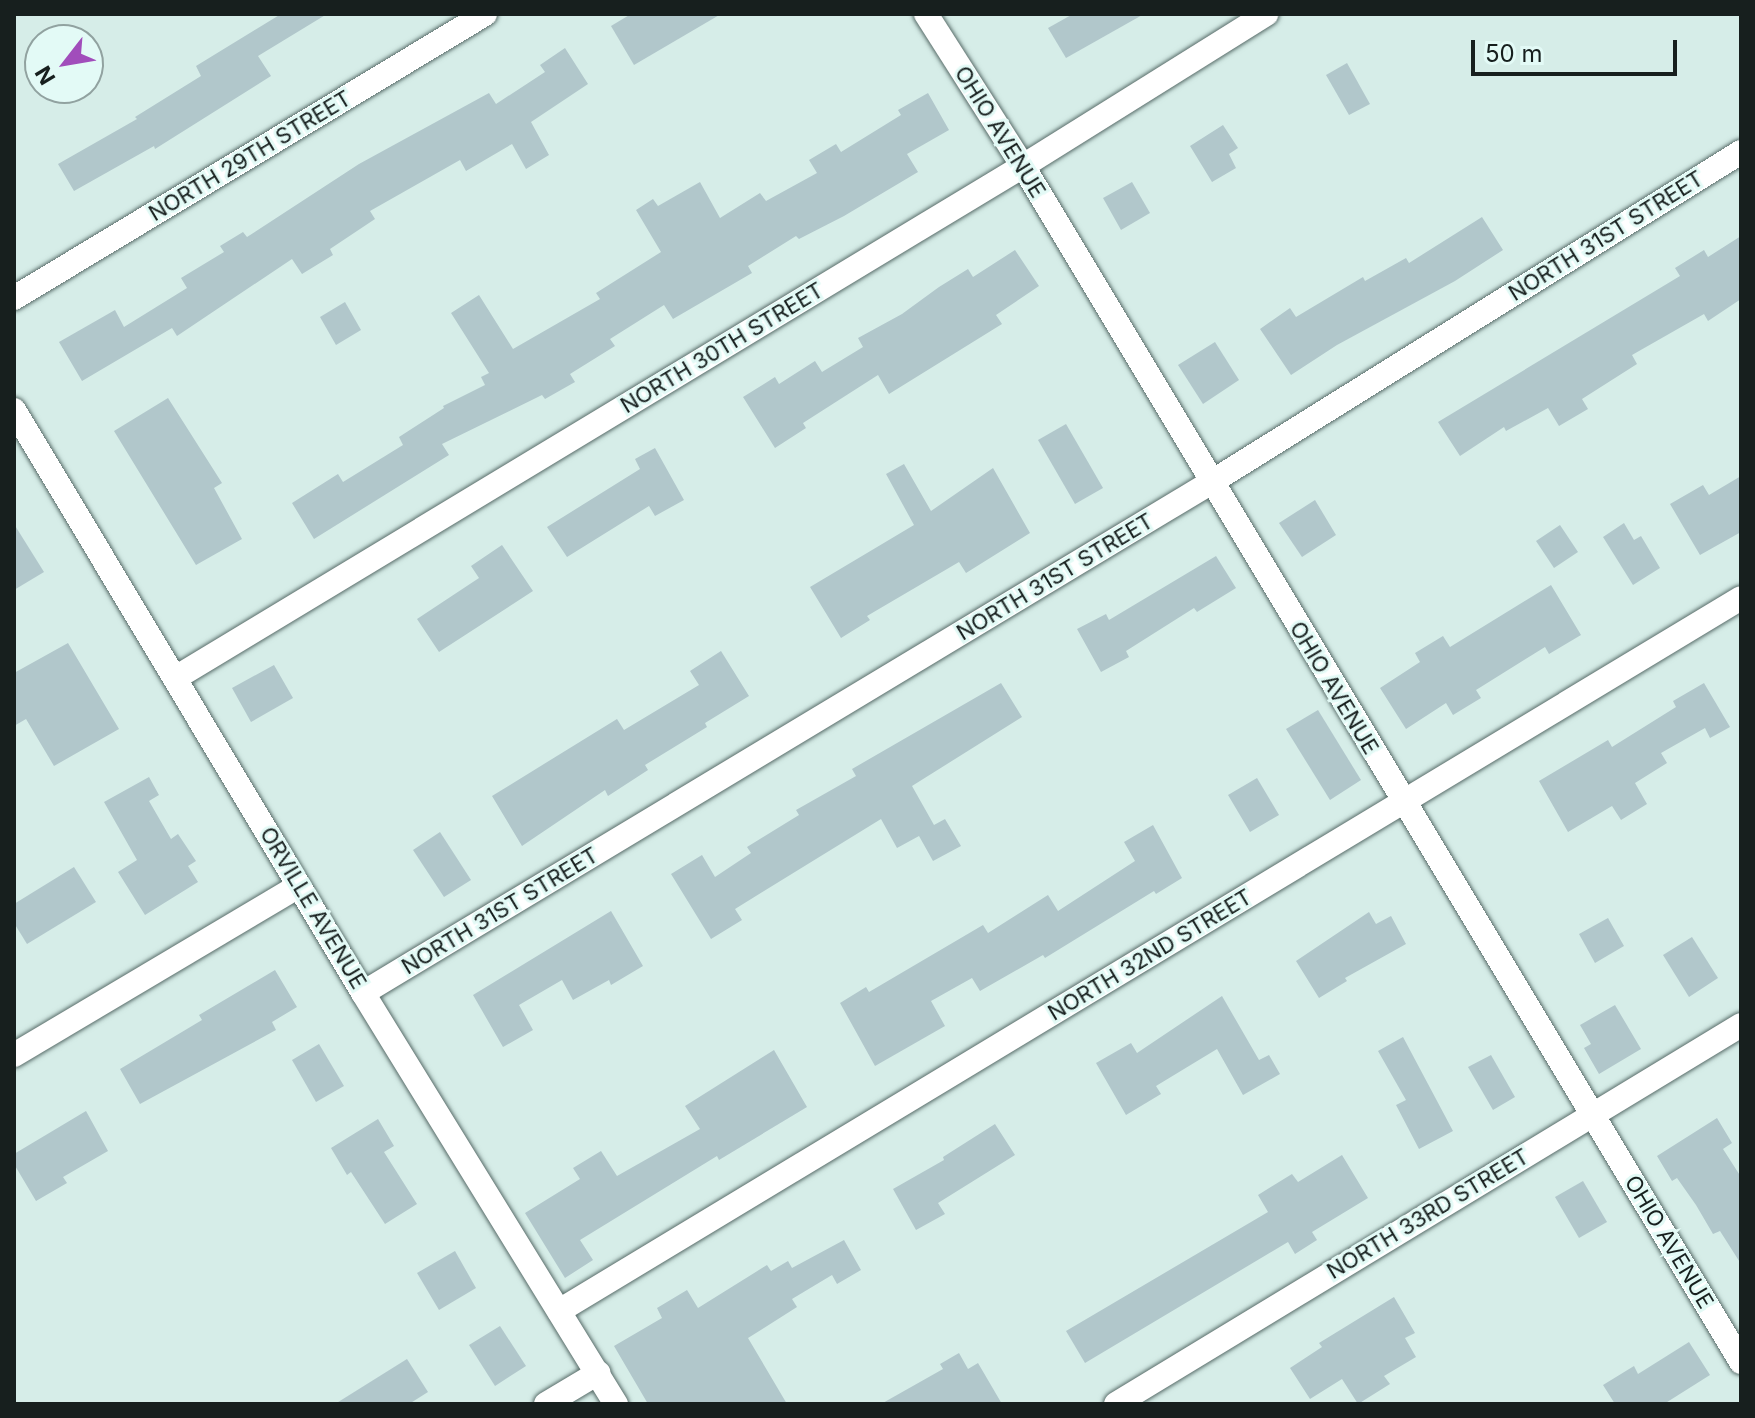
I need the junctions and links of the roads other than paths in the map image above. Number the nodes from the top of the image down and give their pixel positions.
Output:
1 (485, 14) edge
2 (926, 14) edge
3 (1266, 14) edge
4 (1741, 152) edge
5 (1023, 166) junction
6 (14, 298) edge
7 (14, 410) edge
8 (1210, 483) junction
9 (1741, 598) edge
10 (177, 677) junction
11 (1404, 803) junction
12 (299, 886) junction
13 (363, 993) junction
14 (1741, 1025) edge
15 (14, 1055) edge
16 (1593, 1114) junction
17 (559, 1311) junction
18 (1741, 1362) edge
19 (598, 1373) junction
20 (546, 1404) edge
21 (616, 1404) edge
22 (1116, 1404) edge

1 - 6 street, NORTH 29TH STREET
2 - 5 street, OHIO AVENUE
3 - 5 street, NORTH 30TH STREET
4 - 8 street, NORTH 31ST STREET
5 - 8 street, OHIO AVENUE
5 - 10 street, NORTH 30TH STREET
7 - 10 street, ORVILLE AVENUE
8 - 11 street, OHIO AVENUE
8 - 13 street, NORTH 31ST STREET
9 - 11 street, NORTH 32ND STREET
10 - 12 street, ORVILLE AVENUE
11 - 16 street, OHIO AVENUE
11 - 17 street, NORTH 32ND STREET
12 - 13 street, ORVILLE AVENUE
12 - 15 street
13 - 17 street, ORVILLE AVENUE
14 - 16 street, NORTH 33RD STREET
16 - 18 street, OHIO AVENUE
16 - 22 street, NORTH 33RD STREET
17 - 19 street, ORVILLE AVENUE
19 - 20 street
19 - 21 street, ORVILLE AVENUE

